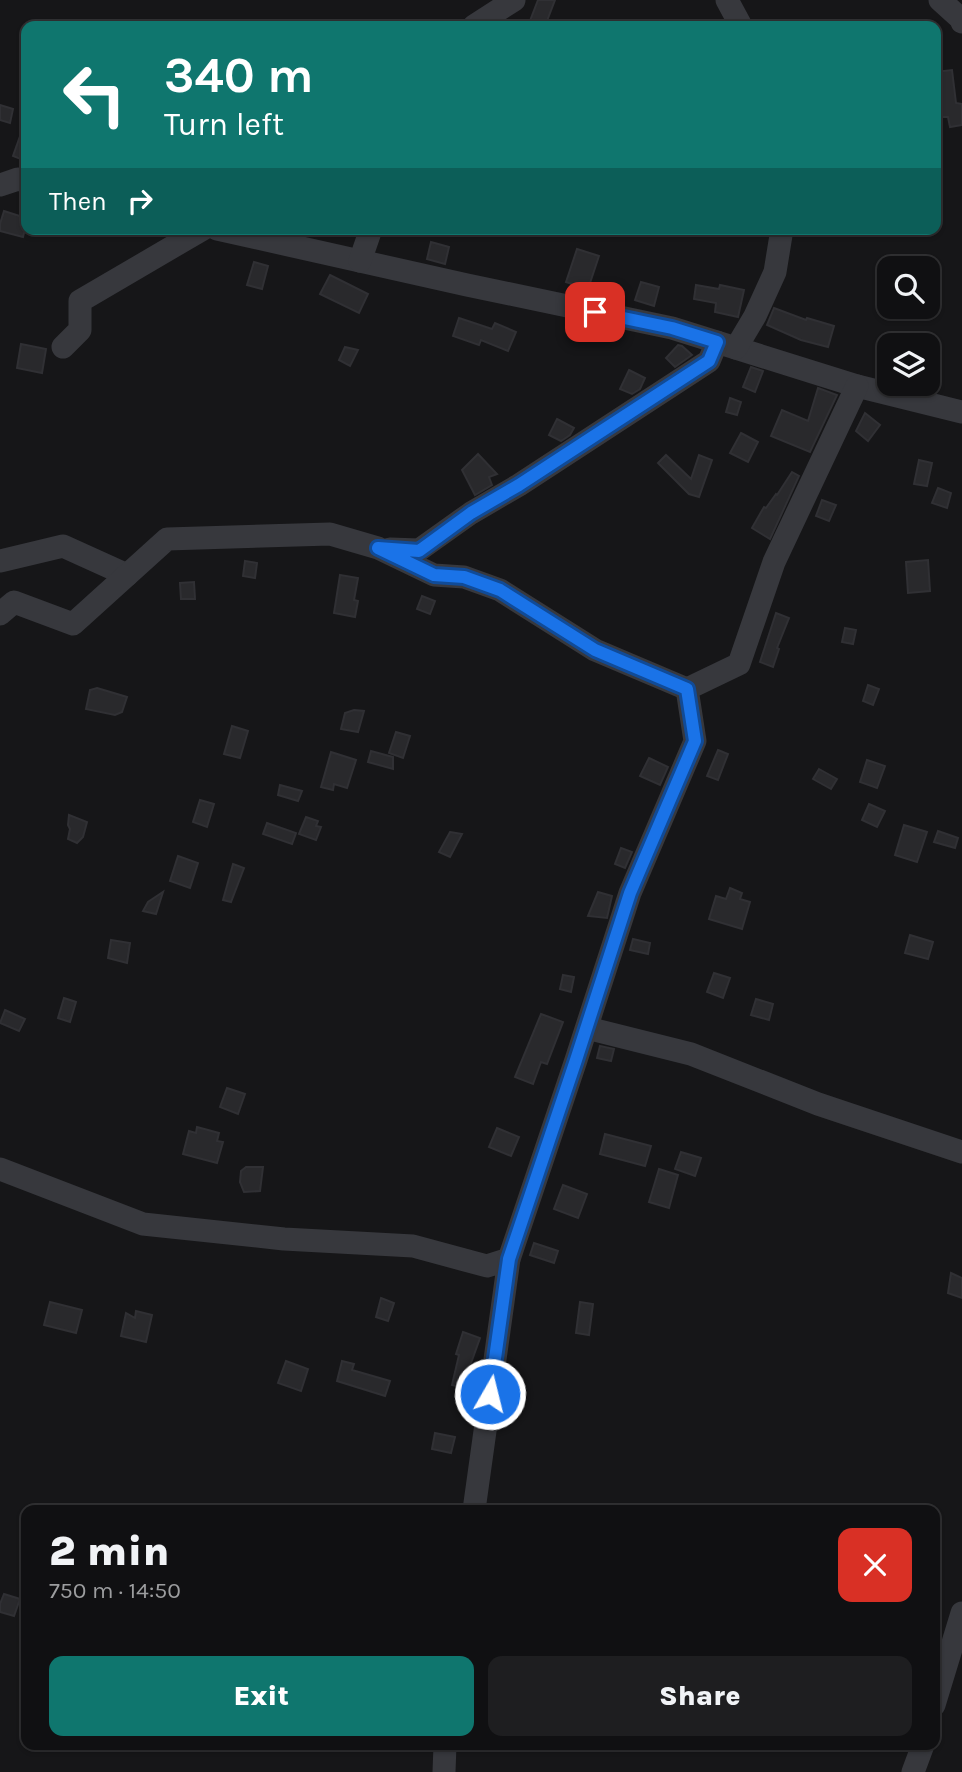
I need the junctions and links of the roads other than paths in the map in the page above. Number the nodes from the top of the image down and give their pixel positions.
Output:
1 (514, 0) edge
2 (727, 0) edge
3 (940, 0) edge
4 (482, 21) edge
5 (738, 21) edge
6 (962, 22) edge
7 (21, 180) edge
8 (0, 186) edge
9 (193, 235) edge
10 (244, 235) edge
11 (369, 235) edge
12 (781, 235) edge
13 (360, 261) junction
14 (726, 345) junction
15 (62, 347) dead end
16 (857, 386) junction
17 (962, 412) edge
18 (378, 548) junction
19 (0, 561) edge
20 (127, 575) junction
21 (0, 614) edge
22 (687, 689) junction
23 (587, 1028) junction
24 (962, 1152) edge
25 (0, 1169) edge
26 (509, 1259) junction
27 (475, 1505) edge
28 (962, 1613) edge
29 (940, 1685) edge
30 (445, 1750) edge
31 (921, 1750) edge
32 (444, 1772) edge
33 (913, 1772) edge

1 - 4 street
2 - 5 street
3 - 6 street
7 - 8 street
9 - 15 street
10 - 13 street
11 - 13 street
12 - 14 street
13 - 14 street
14 - 16 street
14 - 18 street
16 - 17 street
16 - 22 street
18 - 20 street
18 - 22 street
19 - 20 street
20 - 21 street
22 - 23 street
23 - 24 street
23 - 26 street
25 - 26 street
26 - 27 street
28 - 29 street
30 - 32 street
31 - 33 street

